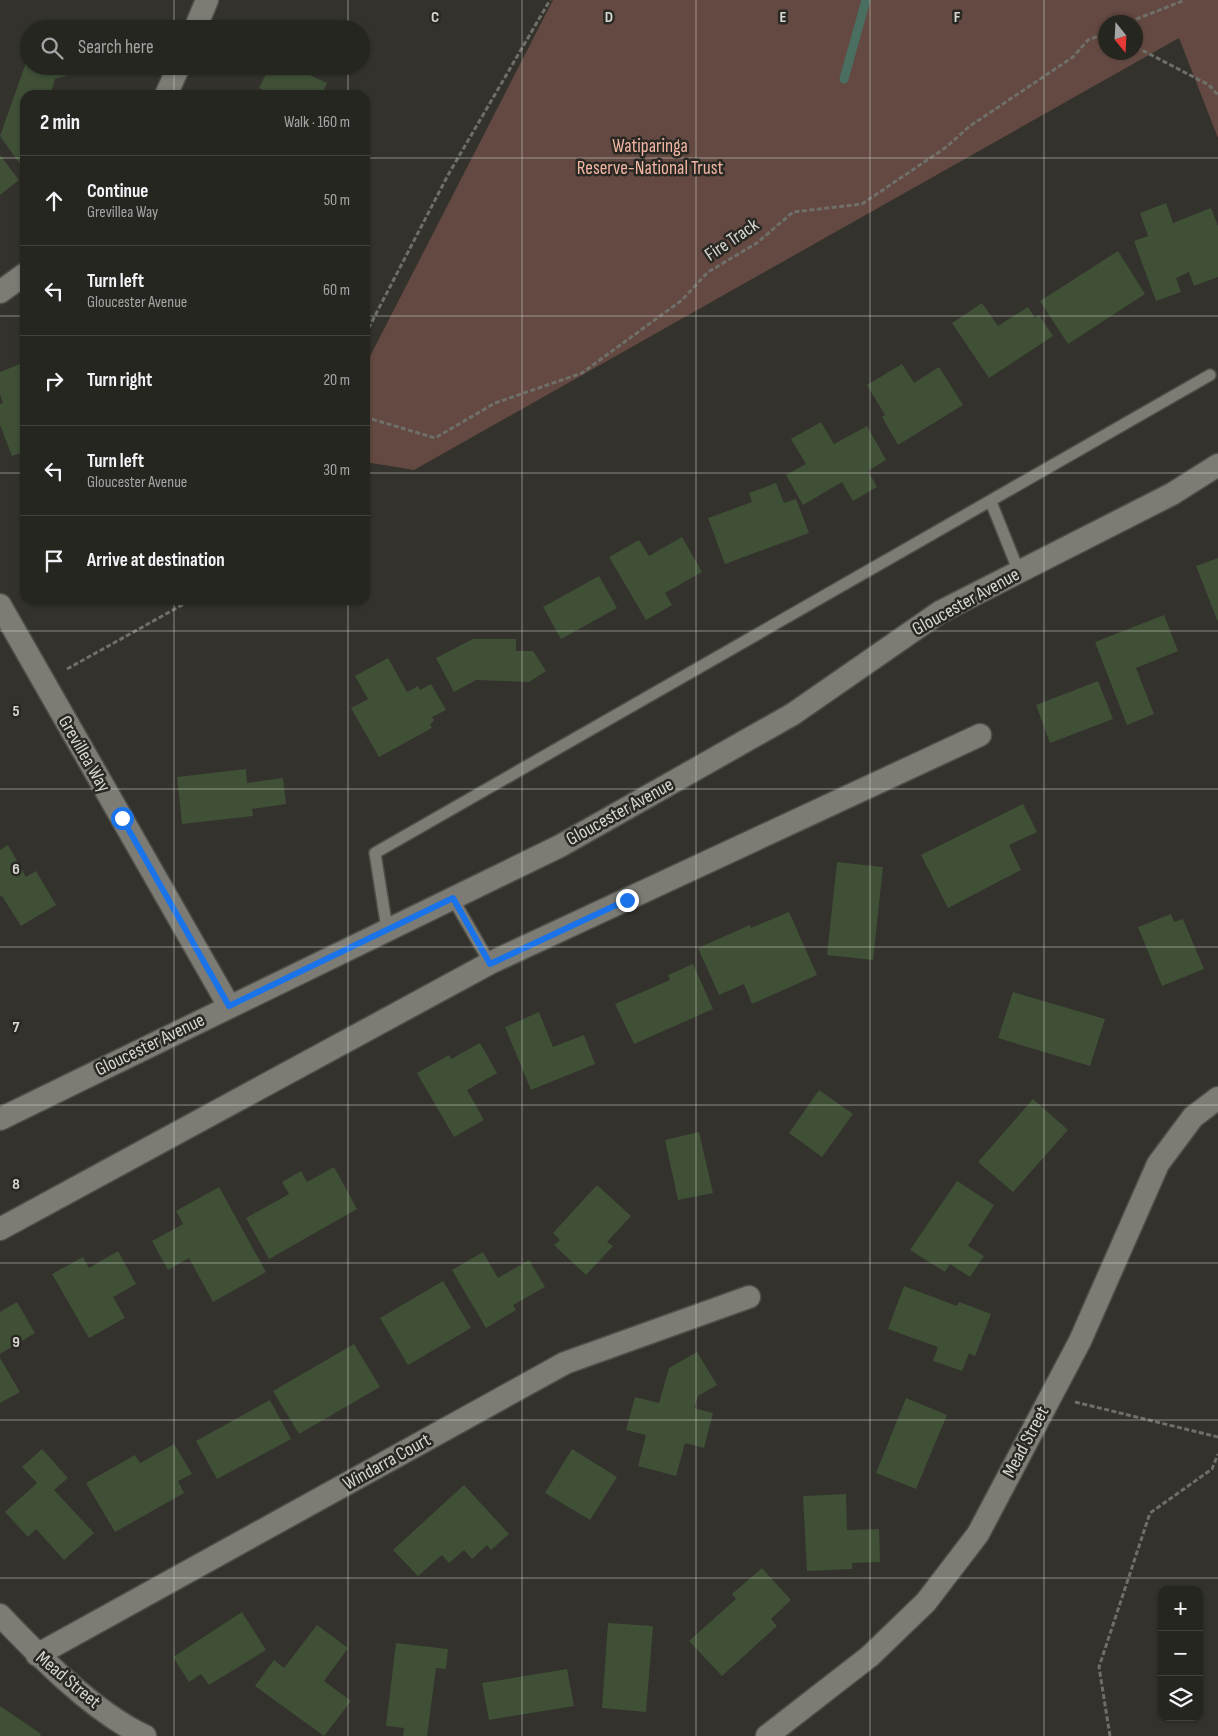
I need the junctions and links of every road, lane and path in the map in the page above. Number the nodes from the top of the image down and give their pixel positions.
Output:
1 (207, 0) edge
2 (550, 0) edge
3 (1185, 0) edge
4 (1143, 16) edge
5 (199, 20) edge
6 (1098, 36) edge
7 (1143, 51) edge
8 (175, 75) edge
9 (168, 90) edge
10 (1218, 95) edge
11 (20, 278) edge
12 (0, 292) edge
13 (370, 325) edge
14 (1210, 375) dead end
15 (370, 418) edge
16 (1218, 465) edge
17 (991, 502) junction
18 (1019, 572) junction
19 (182, 605) edge
20 (0, 606) edge
21 (44, 682) junction
22 (980, 736) dead end
23 (453, 898) junction
24 (387, 929) junction
25 (490, 964) junction
26 (229, 1006) junction
27 (1218, 1098) edge
28 (0, 1118) edge
29 (0, 1230) edge
30 (749, 1297) dead end
31 (1051, 1396) junction
32 (1218, 1437) edge
33 (1218, 1454) edge
34 (0, 1614) edge
35 (37, 1655) junction
36 (145, 1736) edge
37 (766, 1736) edge
38 (1110, 1736) edge

1 - 5 street
2 - 13 path
3 - 4 path
6 - 15 path, Fire Track
7 - 10 path
8 - 9 street
11 - 12 street
14 - 17 lane
16 - 18 street, Gloucester Avenue
17 - 18 lane
17 - 24 lane
18 - 23 street, Gloucester Avenue
19 - 21 path
20 - 21 street, Grevillea Way
21 - 26 street, Grevillea Way
22 - 25 street
23 - 24 street, Gloucester Avenue
23 - 25 lane
24 - 26 street, Gloucester Avenue
25 - 29 street
26 - 28 street, Gloucester Avenue
27 - 31 street, Mead Street
30 - 35 street, Windarra Court
31 - 32 path
31 - 37 street, Mead Street
33 - 38 path
34 - 35 street, Mead Street
35 - 36 street, Mead Street

